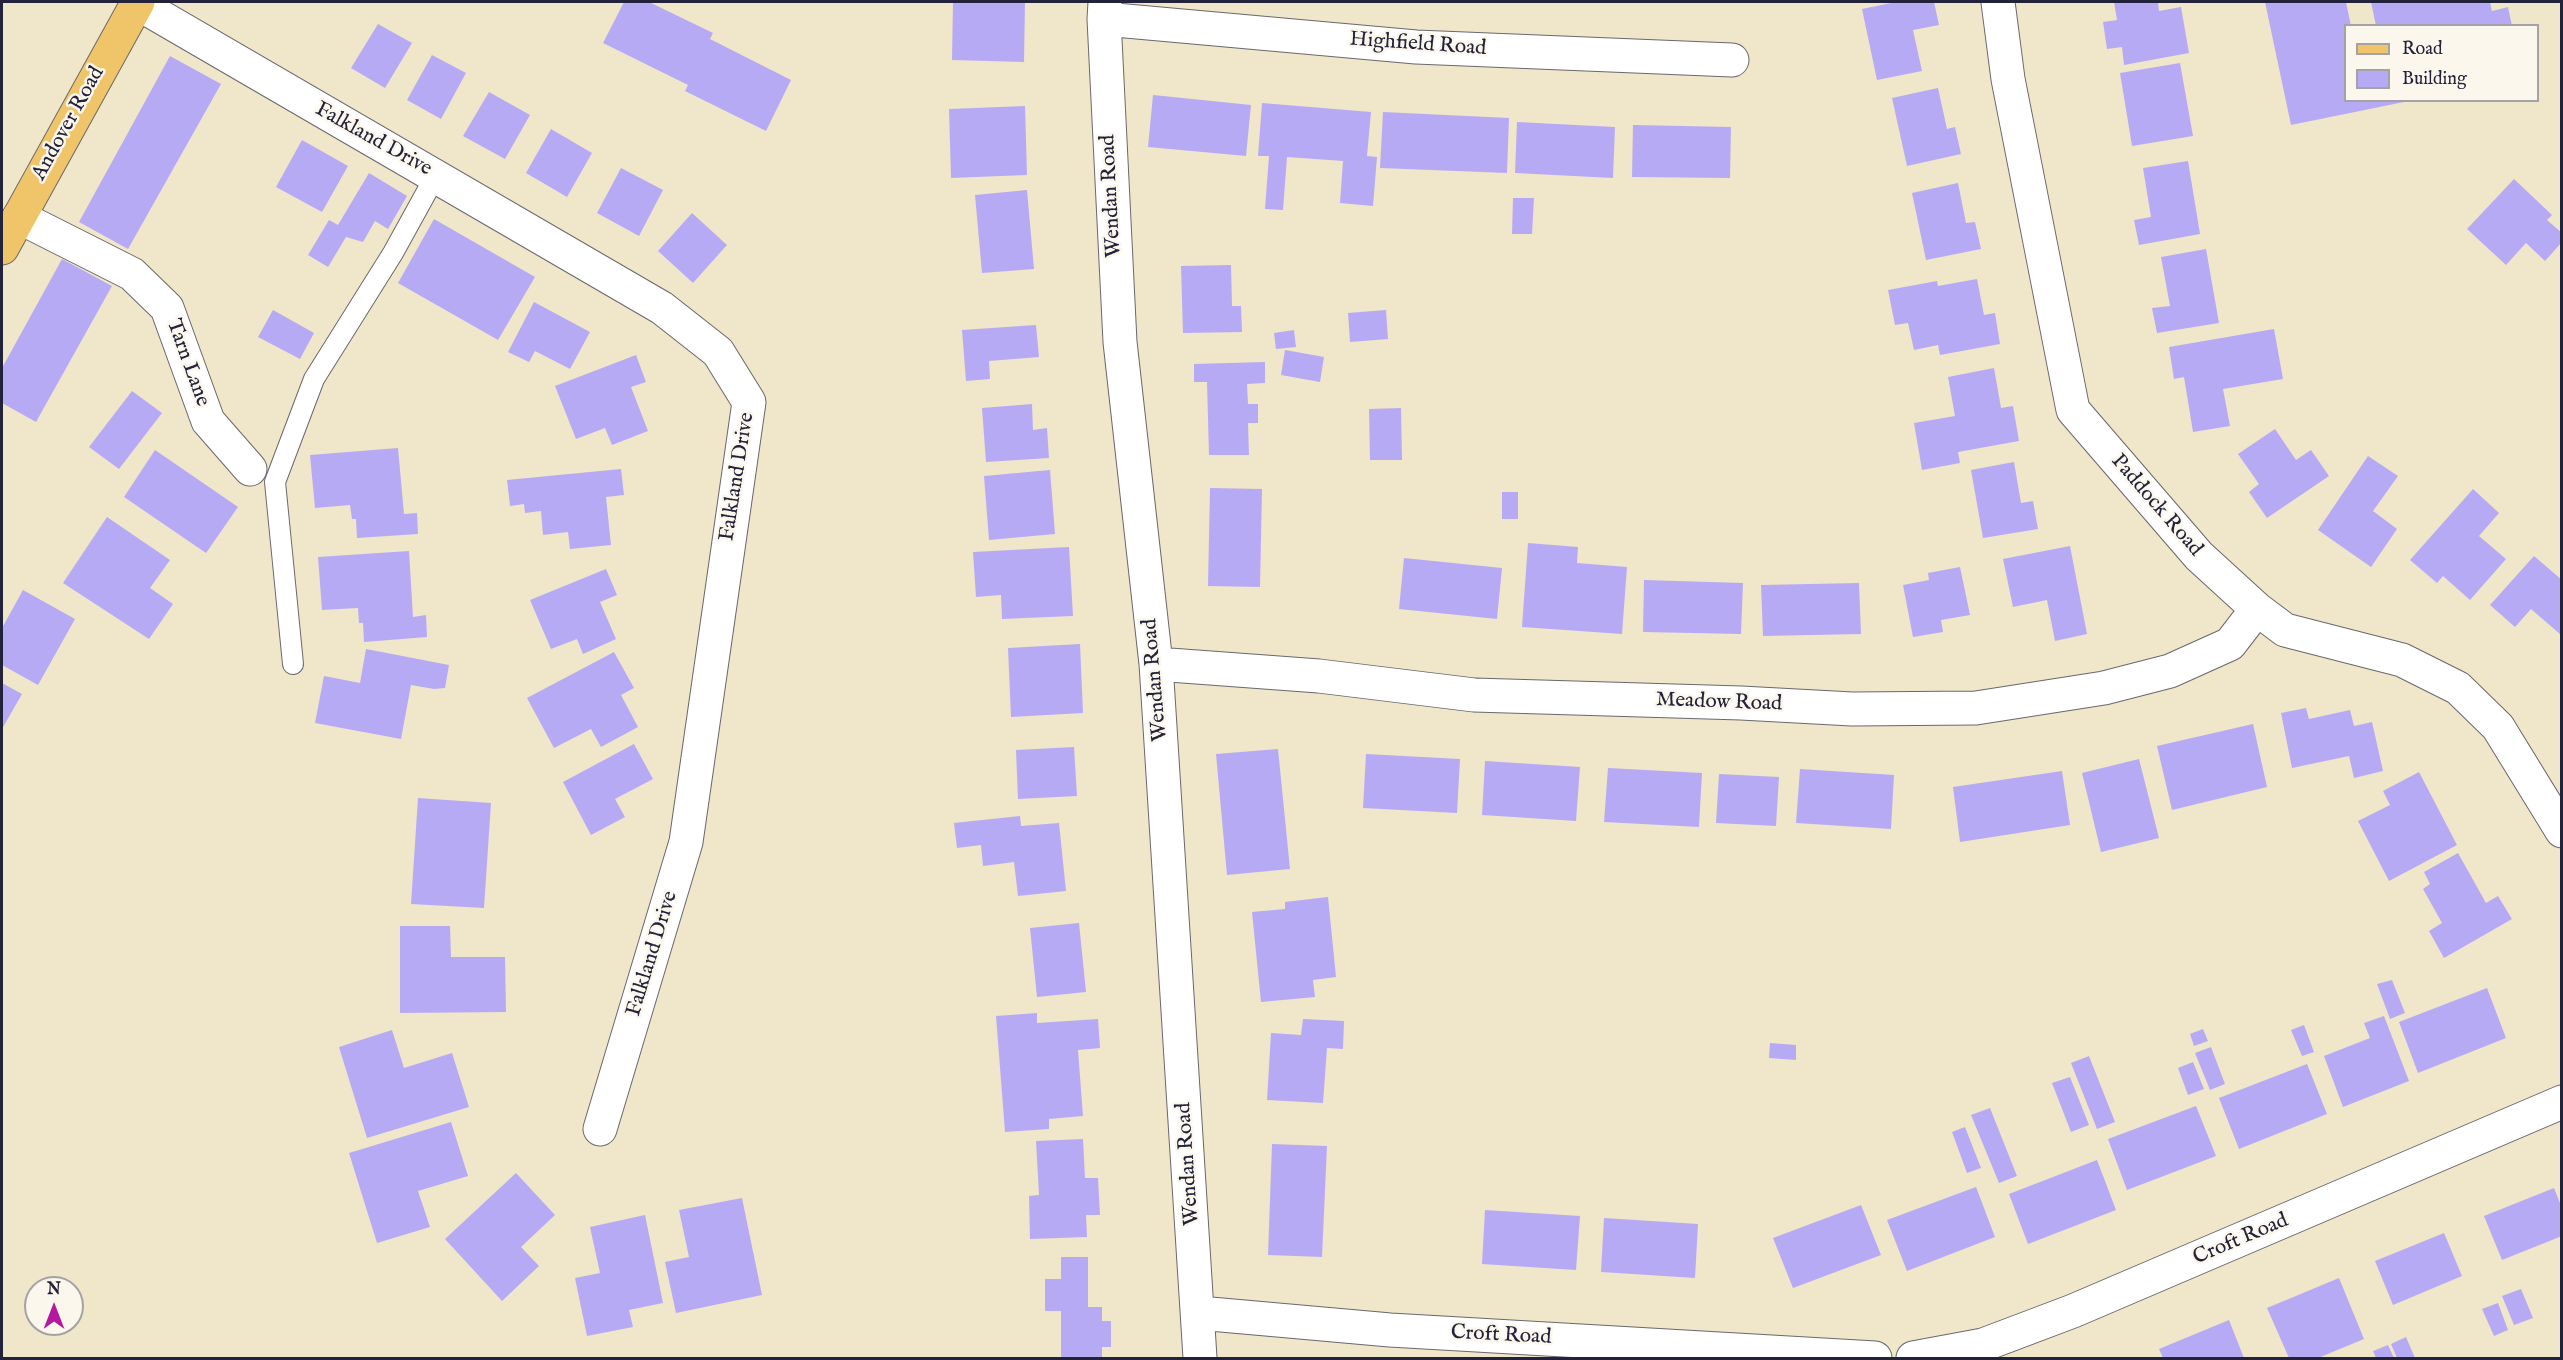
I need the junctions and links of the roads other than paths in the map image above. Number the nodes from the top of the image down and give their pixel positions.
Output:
1 (138, 2) edge
2 (1998, 2) edge
3 (1105, 10) edge
4 (1732, 60) dead end
5 (436, 175) junction
6 (18, 217) junction
7 (2, 248) edge
8 (250, 469) dead end
9 (2257, 609) junction
10 (293, 664) dead end
11 (1156, 664) junction
12 (2562, 831) edge
13 (2562, 1102) edge
14 (600, 1129) dead end
15 (1199, 1313) junction
16 (1200, 1359) edge
17 (1875, 1359) edge
18 (1913, 1359) edge

1 - 5 street, Falkland Drive
1 - 6 main road, Andover Road
2 - 9 street, Paddock Road
3 - 4 street, Highfield Road
3 - 11 street, Wendan Road
5 - 10 lane
5 - 14 street, Falkland Drive
6 - 7 main road, Andover Road
6 - 8 street, Tarn Lane
9 - 11 street, Meadow Road
9 - 12 street, Paddock Road
11 - 15 street, Wendan Road
13 - 18 street, Croft Road
15 - 16 street, Wendan Road
15 - 17 street, Croft Road

